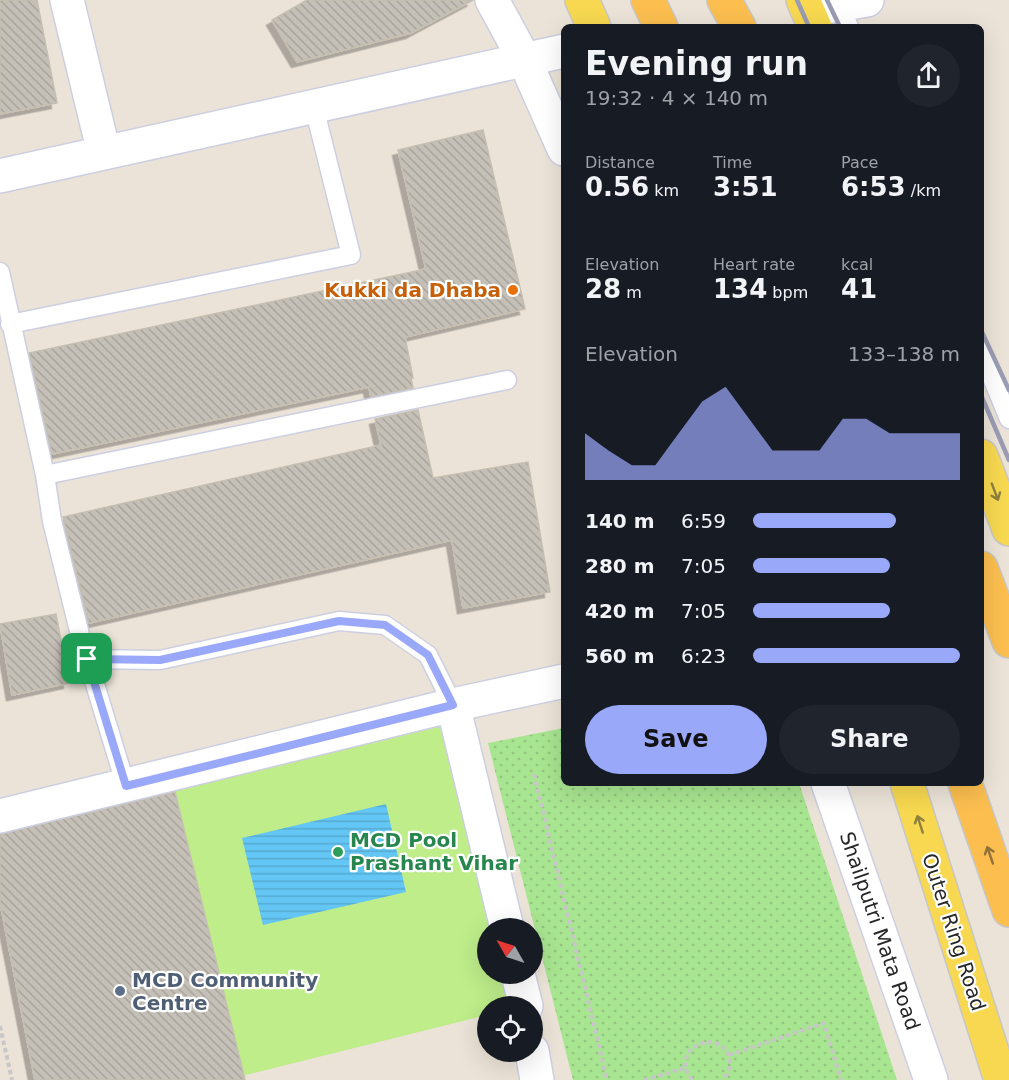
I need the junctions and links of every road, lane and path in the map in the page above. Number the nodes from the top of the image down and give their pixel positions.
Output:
1 (67, 0) edge
2 (492, 0) edge
3 (582, 0) edge
4 (648, 0) edge
5 (724, 0) edge
6 (593, 24) edge
7 (660, 24) edge
8 (737, 24) edge
9 (561, 52) edge
10 (524, 59) junction
11 (314, 107) junction
12 (561, 142) edge
13 (104, 153) junction
14 (0, 176) edge
15 (0, 272) edge
16 (10, 324) junction
17 (984, 358) edge
18 (507, 380) dead end
19 (1009, 419) edge
20 (984, 464) edge
21 (45, 475) junction
22 (1009, 529) edge
23 (984, 576) edge
24 (1009, 641) edge
25 (87, 659) junction
26 (561, 682) edge
27 (453, 705) junction
28 (534, 774) dead end
29 (126, 786) junction
30 (829, 786) edge
31 (908, 786) edge
32 (965, 786) edge
33 (0, 816) edge
34 (1009, 910) edge
35 (505, 918) edge
36 (0, 1026) edge
37 (729, 1055) junction
38 (534, 1062) edge
39 (685, 1068) junction
40 (12, 1080) edge
41 (537, 1080) edge
42 (607, 1080) edge
43 (644, 1080) edge
44 (692, 1080) edge
45 (723, 1080) edge
46 (841, 1080) edge
47 (931, 1080) edge
48 (1001, 1080) edge

1 - 13 street
2 - 10 street
3 - 6 main road
4 - 7 highway
5 - 8 highway
9 - 10 street
10 - 11 street
10 - 12 street
11 - 13 street
11 - 16 lane
13 - 14 street
15 - 16 lane
16 - 21 lane
17 - 19 lane
18 - 21 lane
20 -> 22 main road
21 - 25 lane
23 - 24 highway
25 - 27 lane
25 - 29 lane
26 - 27 street
27 - 29 street
27 - 35 street
28 - 42 path
29 - 33 street
30 - 47 street, Shailputri Mata Road
48 -> 31 main road, Outer Ring Road
34 -> 32 highway
36 - 40 path
37 - 39 path
37 - 45 path
37 - 46 path
38 - 41 street
39 - 43 path
39 - 44 path

